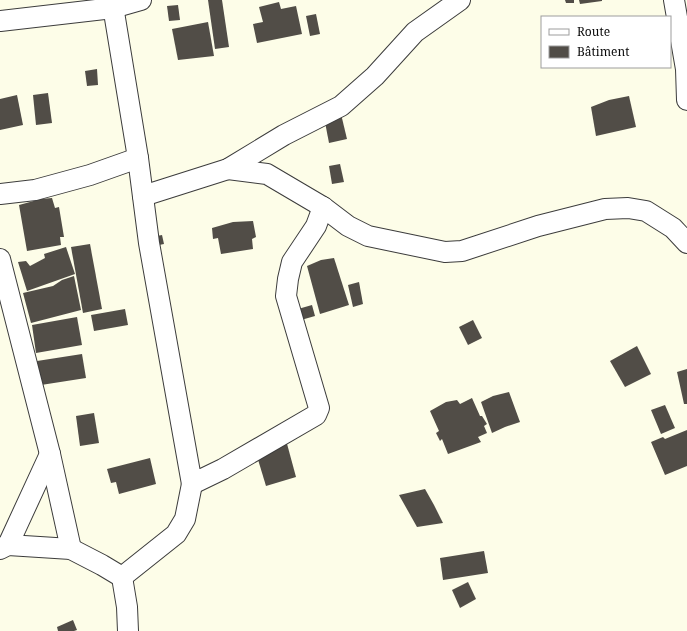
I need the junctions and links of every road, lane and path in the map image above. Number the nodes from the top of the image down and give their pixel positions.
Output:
1 (141, 0) edge
2 (460, 0) edge
3 (674, 0) edge
4 (112, 4) edge
5 (0, 21) edge
6 (686, 69) edge
7 (687, 100) edge
8 (138, 158) junction
9 (228, 169) junction
10 (0, 194) edge
11 (143, 196) junction
12 (322, 207) junction
13 (687, 243) edge
14 (0, 259) edge
15 (50, 454) junction
16 (192, 484) junction
17 (4, 546) edge
18 (71, 549) junction
19 (122, 578) junction
20 (128, 631) edge

1 - 4 street
2 - 9 street
3 - 6 street
4 - 5 street
4 - 8 street
6 - 7 street
8 - 10 street
8 - 11 street
9 - 11 street
9 - 12 street
11 - 16 street
12 - 13 street
12 - 16 street
14 - 15 street
15 - 17 street
15 - 18 street
16 - 19 street
17 - 18 street
18 - 19 street
19 - 20 street

